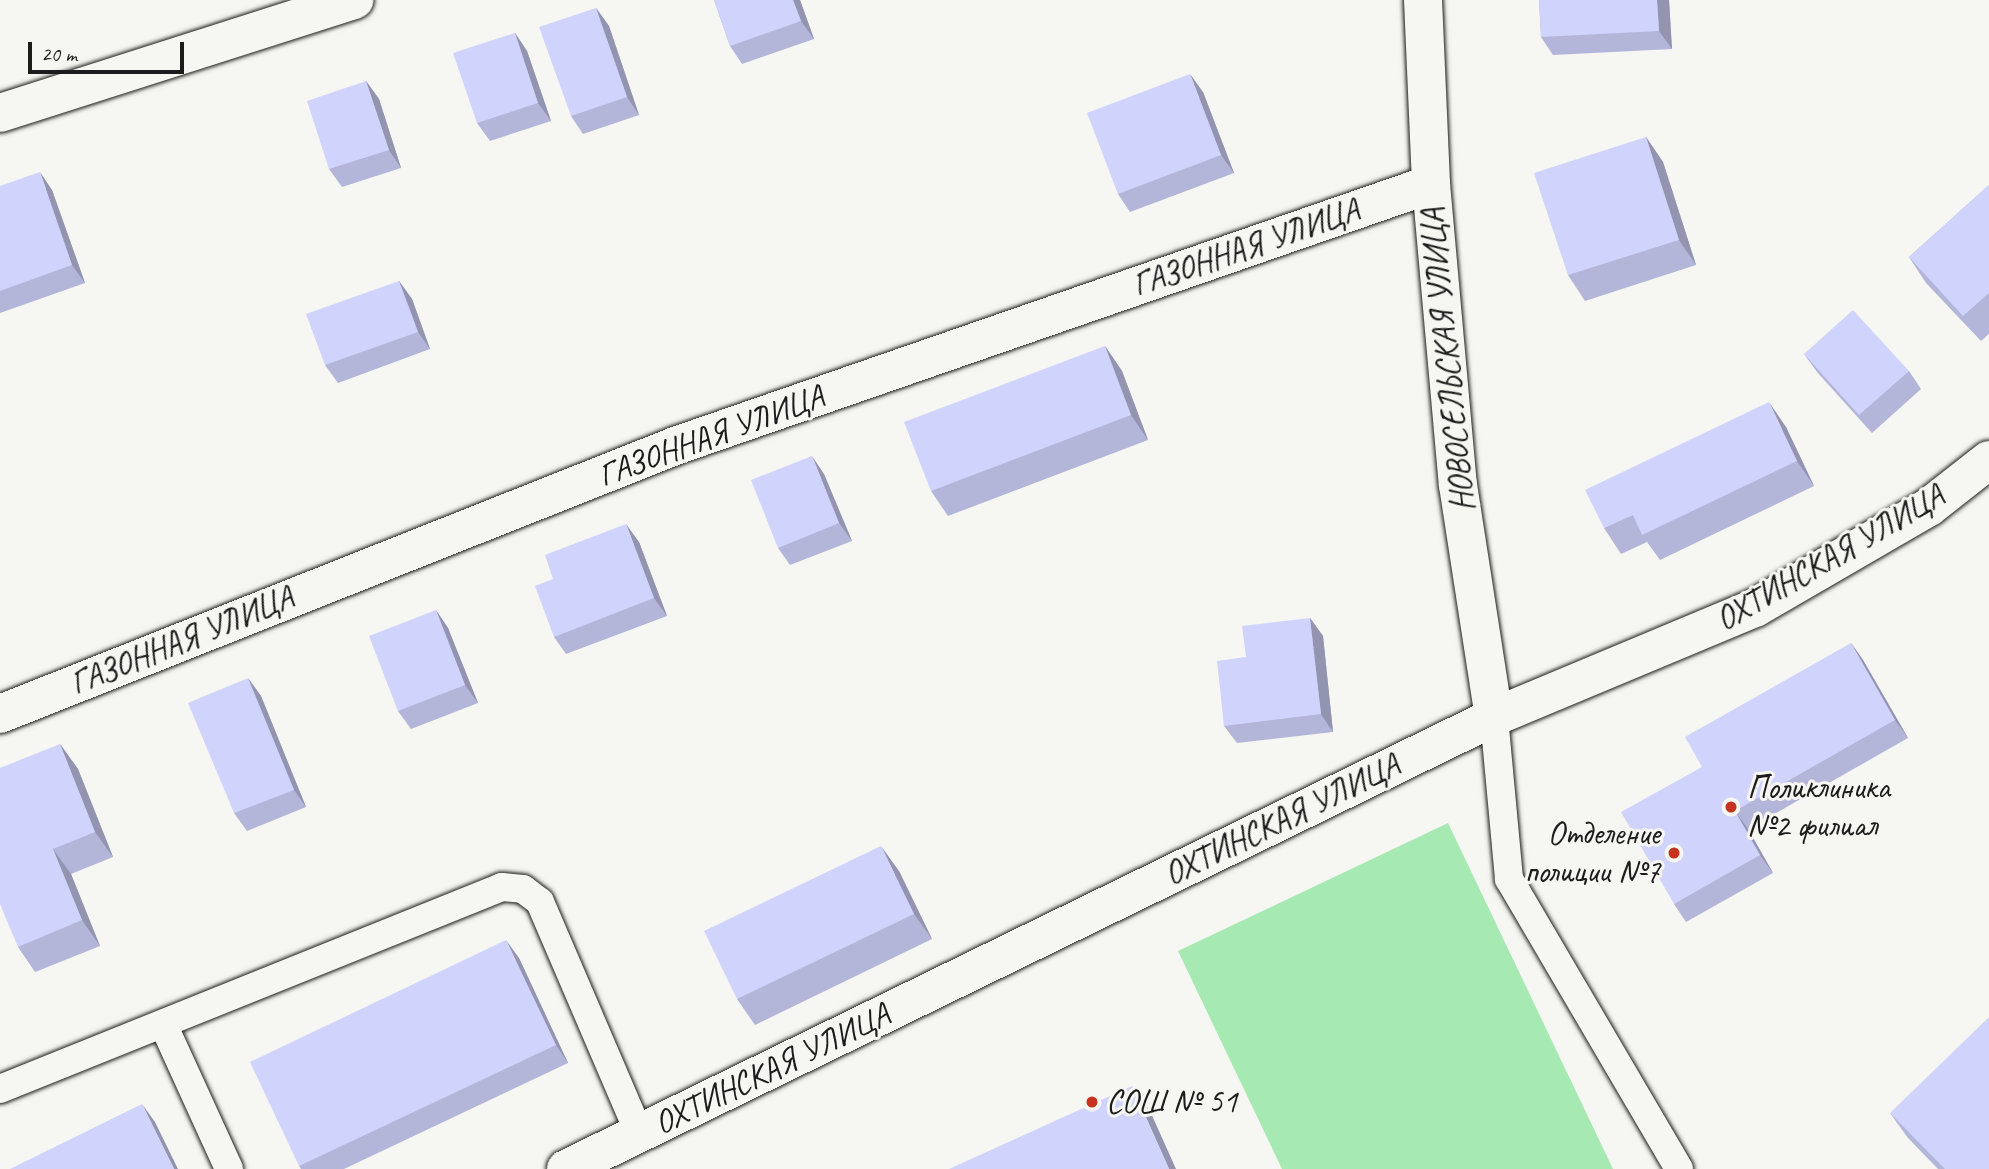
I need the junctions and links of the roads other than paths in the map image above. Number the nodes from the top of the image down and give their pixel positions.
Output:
1 (354, 0) edge
2 (1423, 0) edge
3 (0, 113) edge
4 (1431, 184) junction
5 (1989, 460) edge
6 (0, 714) edge
7 (1494, 717) junction
8 (163, 1024) junction
9 (0, 1089) edge
10 (639, 1133) junction
11 (229, 1169) edge
12 (566, 1169) edge
13 (1679, 1169) edge

1 - 3 street
2 - 4 street, НОВОСЕЛЬСКАЯ УЛИЦА
4 - 6 street, ГАЗОННАЯ УЛИЦА
4 - 7 street, НОВОСЕЛЬСКАЯ УЛИЦА
5 - 7 street, ОХТИНСКАЯ УЛИЦА
7 - 10 street, ОХТИНСКАЯ УЛИЦА
7 - 13 lane
8 - 9 lane
8 - 10 lane
8 - 11 lane
10 - 12 street, ОХТИНСКАЯ УЛИЦА

